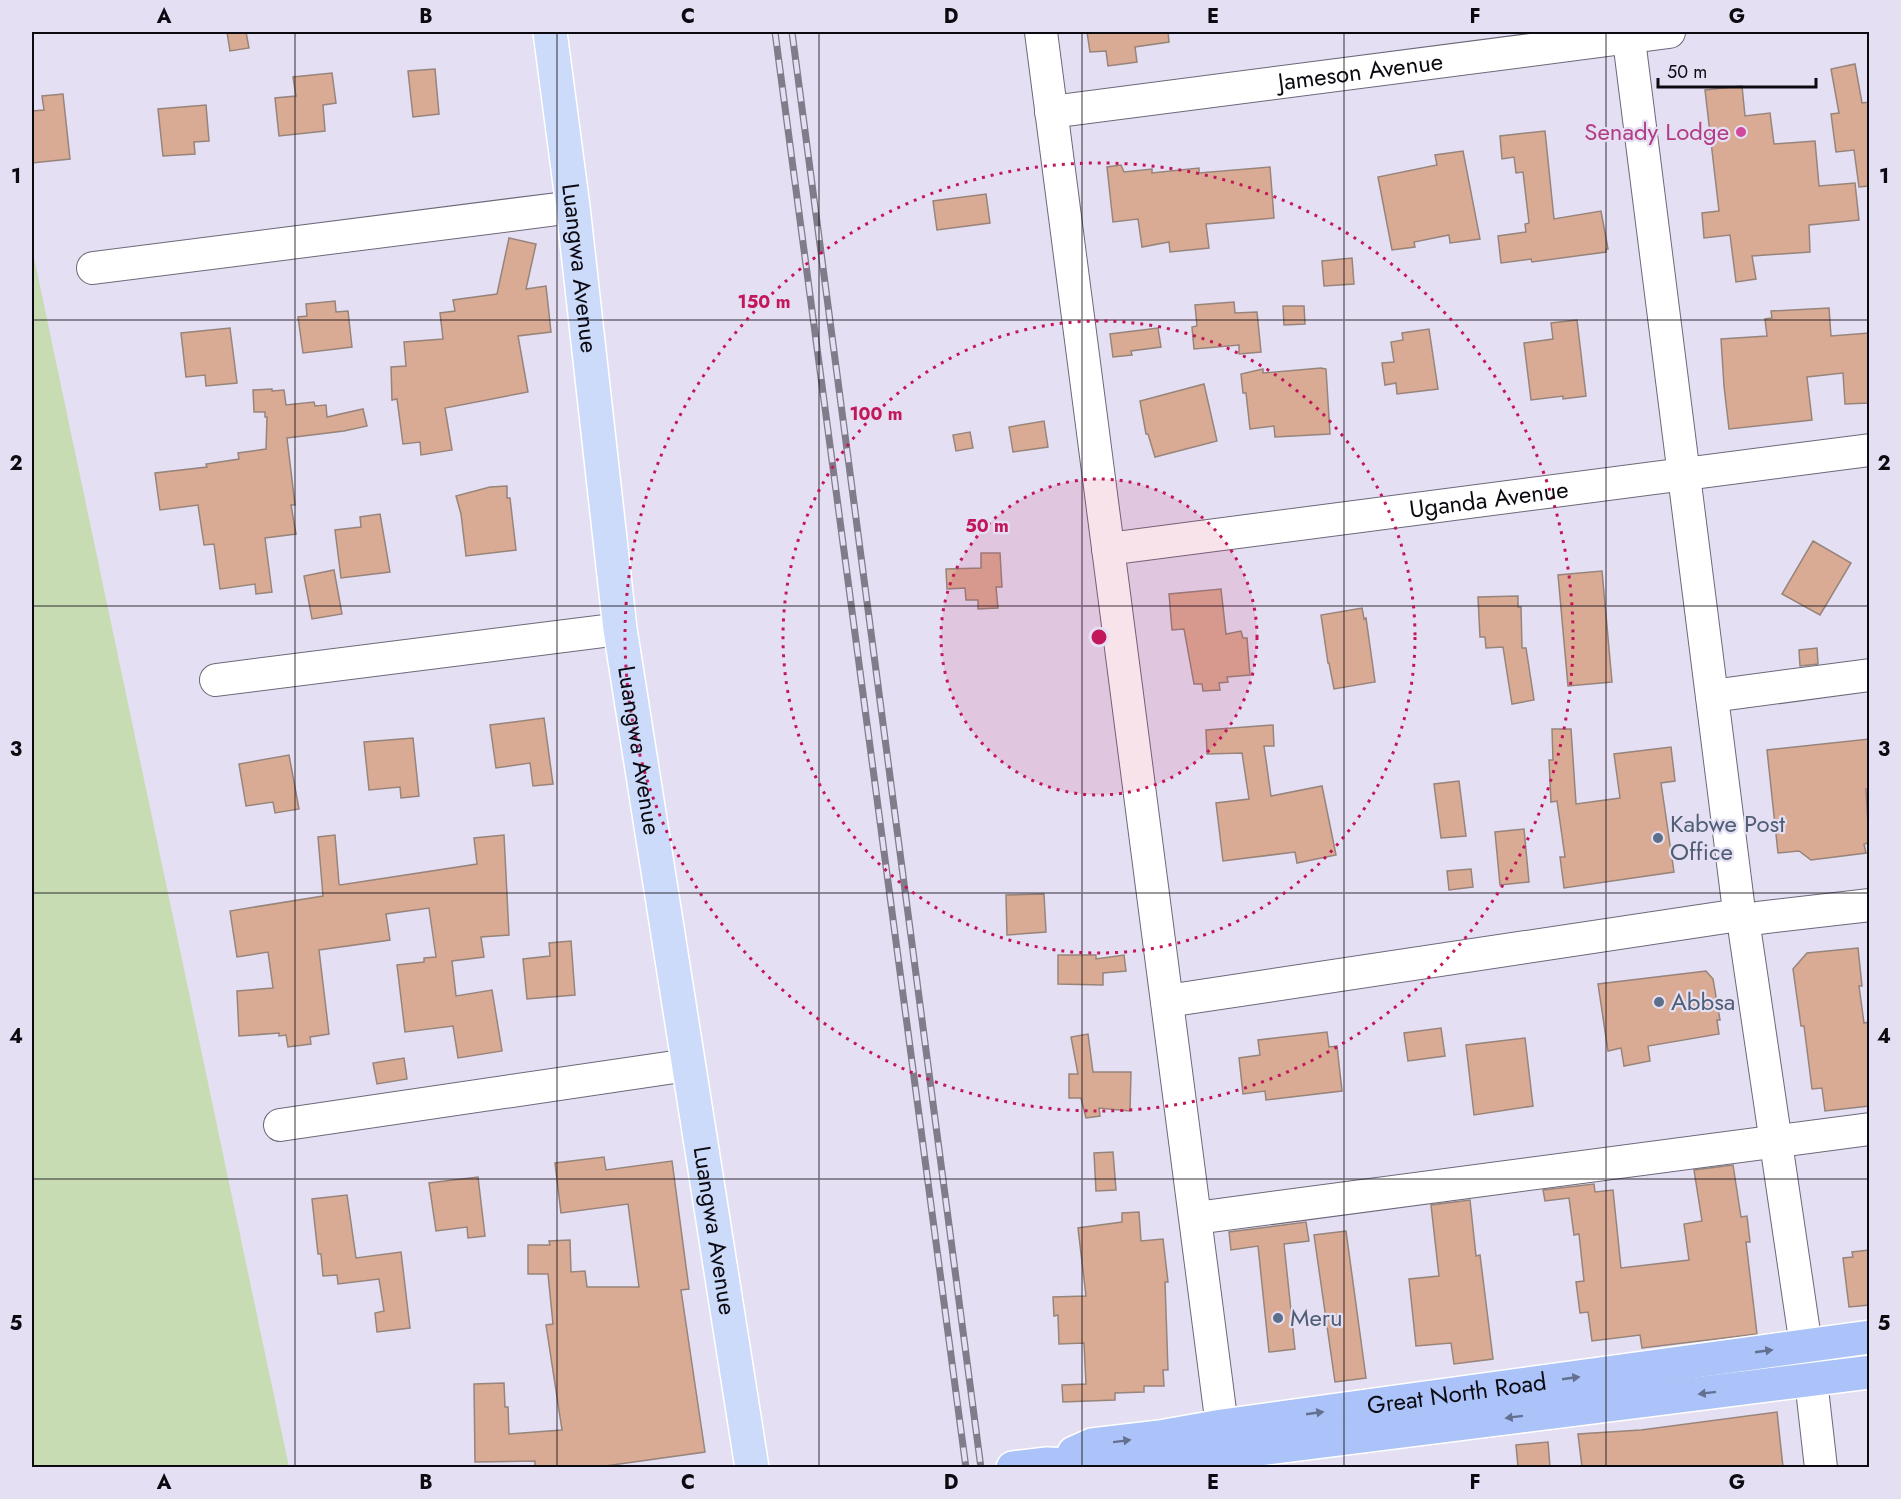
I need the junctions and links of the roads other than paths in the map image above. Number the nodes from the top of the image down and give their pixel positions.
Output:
1 (550, 32) edge
2 (1041, 32) edge
3 (1669, 32) edge
4 (1629, 34) edge
5 (1051, 112) junction
6 (573, 207) junction
7 (93, 268) dead end
8 (1869, 450) edge
9 (1684, 474) junction
10 (1108, 549) junction
11 (620, 629) junction
12 (1869, 675) edge
13 (216, 680) dead end
14 (1712, 696) junction
15 (1869, 905) edge
16 (1742, 918) junction
17 (1167, 1000) junction
18 (688, 1065) junction
19 (279, 1125) dead end
20 (1869, 1129) edge
21 (1776, 1142) junction
22 (1196, 1218) junction
23 (1869, 1337) edge
24 (1806, 1346) junction
25 (1869, 1372) edge
26 (1811, 1380) junction
27 (1226, 1449) edge
28 (752, 1467) edge
29 (1013, 1467) edge
30 (1821, 1467) edge

1 - 6 main road, Luangwa Avenue
2 - 5 street
3 - 4 street, Jameson Avenue
4 - 5 street, Jameson Avenue
4 - 9 street
5 - 10 street
6 - 7 street
6 - 11 main road, Luangwa Avenue
8 - 9 street, Uganda Avenue
9 - 10 street, Uganda Avenue
9 - 14 street
10 - 17 street
11 - 13 street
11 - 18 main road, Luangwa Avenue
12 - 14 street
14 - 16 street
15 - 16 street
16 - 17 street
16 - 21 street
17 - 22 street
18 - 19 street
18 - 28 main road, Luangwa Avenue
20 - 21 street
21 - 22 street
21 - 24 street
22 - 27 street
23 - 24 highway, Great North Road
27 -> 24 highway, Great North Road
25 - 26 highway, Great North Road
26 -> 27 highway, Great North Road
26 - 30 street
27 - 29 highway, Great North Road

